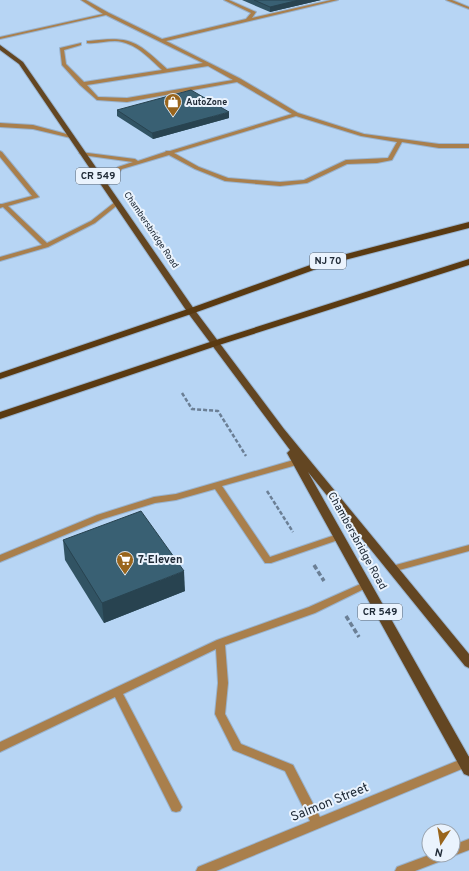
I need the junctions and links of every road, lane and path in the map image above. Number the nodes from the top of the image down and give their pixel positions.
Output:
1 (83, 0) edge
2 (226, 0) edge
3 (336, 0) edge
4 (448, 0) edge
5 (469, 8) edge
6 (107, 14) junction
7 (248, 20) junction
8 (0, 38) edge
9 (161, 41) junction
10 (89, 42) dead end
11 (79, 44) dead end
12 (0, 47) edge
13 (209, 64) junction
14 (166, 71) junction
15 (238, 80) junction
16 (82, 84) junction
17 (296, 114) junction
18 (0, 125) edge
19 (71, 136) junction
20 (401, 140) junction
21 (469, 146) edge
22 (168, 152) junction
23 (0, 153) edge
24 (82, 153) junction
25 (138, 161) junction
26 (105, 185) junction
27 (117, 203) junction
28 (2, 206) edge
29 (469, 225) edge
30 (46, 246) junction
31 (0, 259) edge
32 (469, 262) edge
33 (191, 311) junction
34 (216, 343) junction
35 (0, 376) edge
36 (182, 393) dead end
37 (0, 416) edge
38 (280, 431) junction
39 (297, 462) junction
40 (257, 473) junction
41 (217, 485) junction
42 (338, 537) junction
43 (469, 548) edge
44 (304, 549) junction
45 (0, 559) edge
46 (392, 569) junction
47 (365, 585) junction
48 (335, 599) junction
49 (359, 637) dead end
50 (220, 643) junction
51 (469, 663) edge
52 (117, 692) junction
53 (0, 746) edge
54 (467, 764) edge
55 (176, 807) dead end
56 (317, 823) junction
57 (422, 863) edge
58 (202, 871) edge
59 (402, 871) edge

1 - 6 street
2 - 7 street
3 - 7 street
4 - 5 street
6 - 8 street
6 - 9 street
7 - 9 street
9 - 13 street
10 - 14 street
11 - 16 street
12 - 19 main road, Chambersbridge Road / CR 549
13 - 14 street
13 - 15 street
14 - 16 street
15 - 16 street
15 - 17 street
17 - 20 street
17 - 22 street
18 - 19 street
19 - 24 main road, Chambersbridge Road / CR 549
20 - 21 street
20 - 22 street
22 - 25 street
23 - 28 street
24 - 25 street
24 - 26 main road, Chambersbridge Road / CR 549
25 - 26 street
26 - 27 main road, Chambersbridge Road / CR 549
27 - 30 street
27 - 33 main road, Chambersbridge Road / CR 549
28 - 30 street
29 - 33 highway, NJ 70
30 - 31 street
32 - 34 highway
33 - 34 main road, Chambersbridge Road / CR 549
33 - 35 highway, NJ 70
34 - 37 highway
34 - 38 main road, Chambersbridge Road / CR 549
36 - 40 path
38 - 39 main road, Chambersbridge Road / CR 549
38 - 46 main road, Chambersbridge Road / CR 549
39 - 40 street
39 - 42 main road, Chambersbridge Road / CR 549
40 - 41 street
40 - 44 path
41 - 44 street
41 - 45 street
42 - 44 street
42 - 47 main road, Chambersbridge Road / CR 549
43 - 46 street
44 - 48 path
46 - 51 main road, Chambersbridge Road / CR 549
47 - 48 street
47 - 54 main road, Chambersbridge Road / CR 549
48 - 49 path
48 - 50 street
50 - 52 street
50 - 56 street
52 - 53 street
52 - 55 street
54 - 56 street, Salmon Street
56 - 58 street, Salmon Street
57 - 59 street

